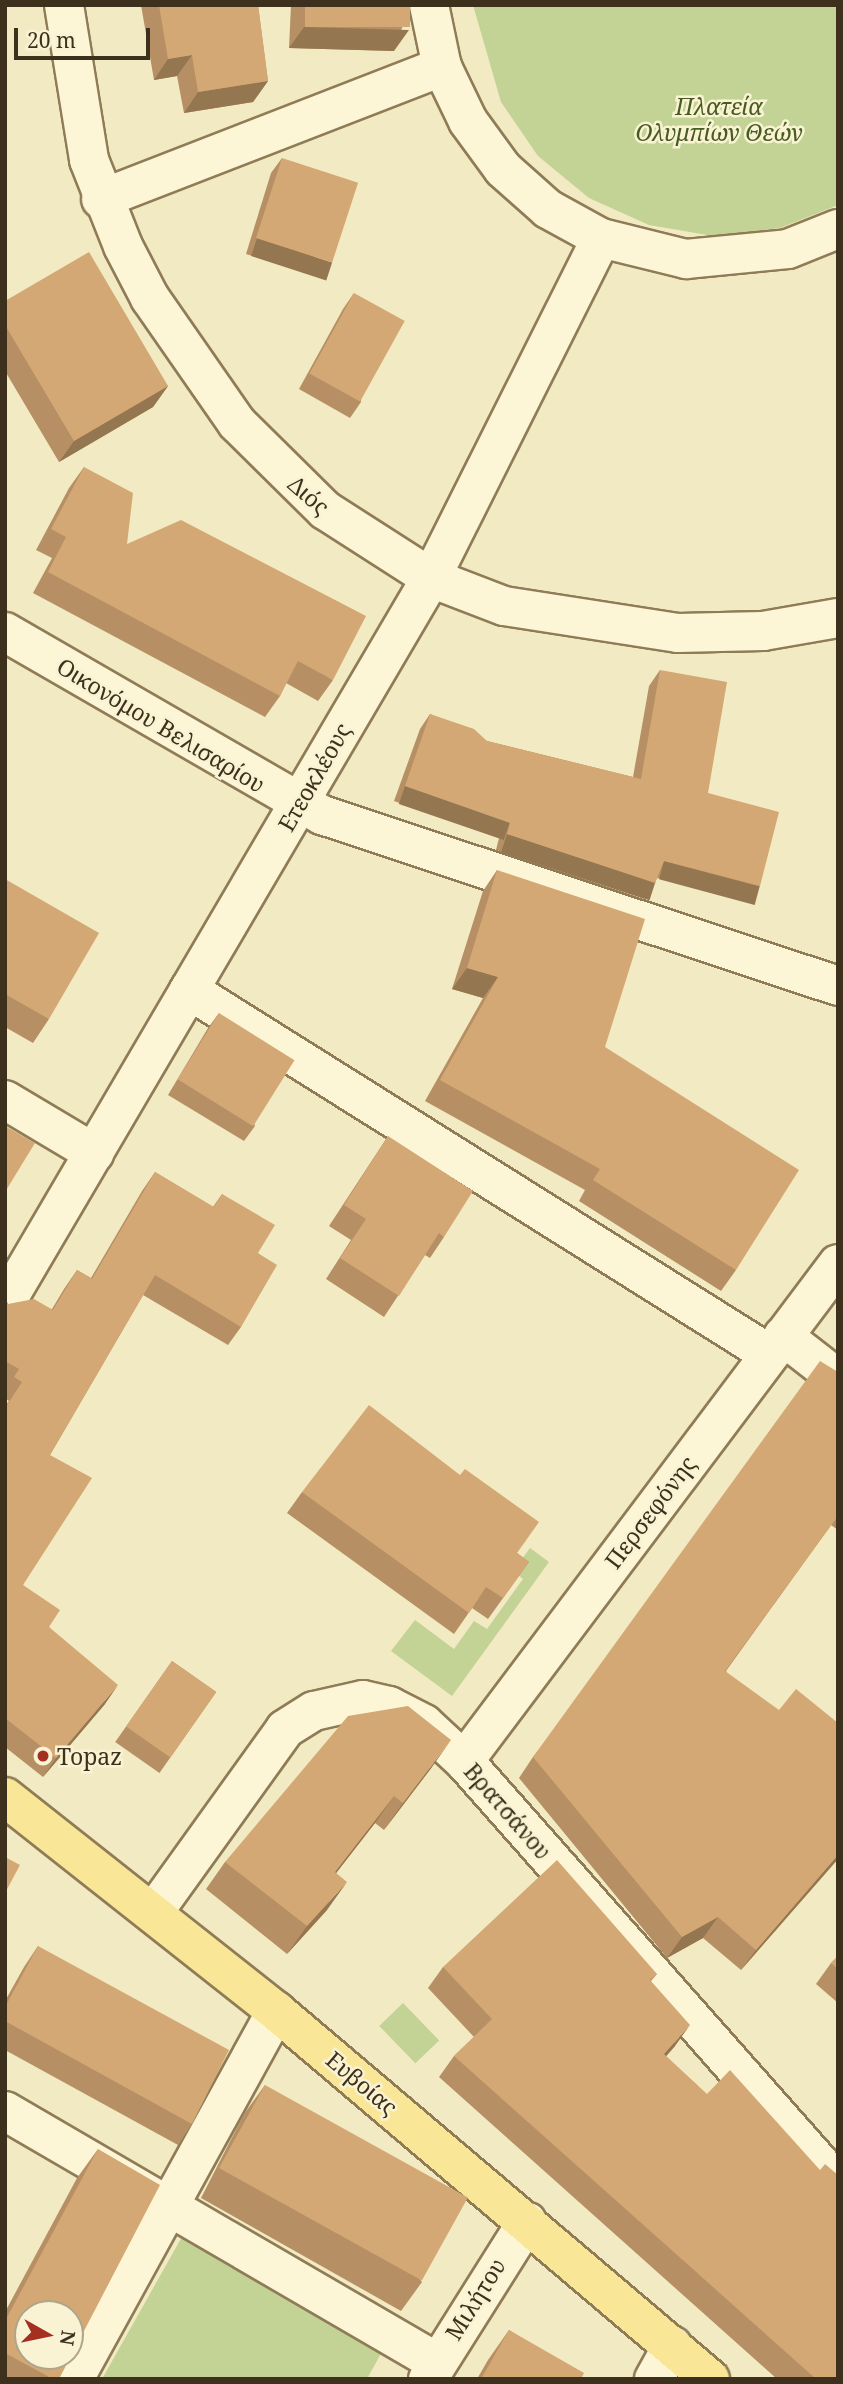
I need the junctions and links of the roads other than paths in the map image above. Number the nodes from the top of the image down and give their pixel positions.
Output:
1 (64, 5) edge
2 (429, 5) edge
3 (442, 67) junction
4 (101, 199) junction
5 (838, 229) edge
6 (601, 238) junction
7 (431, 578) junction
8 (838, 618) edge
9 (5, 632) edge
10 (299, 804) junction
11 (838, 986) edge
12 (189, 990) junction
13 (5, 1100) edge
14 (93, 1153) junction
15 (838, 1264) edge
16 (5, 1304) edge
17 (776, 1345) junction
18 (838, 1379) edge
19 (464, 1761) junction
20 (5, 1797) edge
21 (153, 1913) junction
22 (276, 2011) junction
23 (5, 2111) edge
24 (838, 2184) edge
25 (169, 2207) junction
26 (527, 2222) junction
27 (672, 2346) junction
28 (432, 2370) edge
29 (74, 2379) edge
30 (654, 2379) edge
31 (710, 2379) edge

1 - 4 street, Διός
2 - 3 street
3 - 4 street
3 - 6 street
4 - 7 street, Διός
5 - 6 street
6 - 7 street, Ετεοκλέους
7 - 8 street, Διός
7 - 10 street, Ετεοκλέους
9 - 10 street, Οικονόμου Βελισαρίου
10 - 11 street, Οικονόμου Βελισαρίου
10 - 12 street, Ετεοκλέους
12 - 14 street, Ετεοκλέους
12 - 17 street
13 - 14 street
14 - 16 street, Ετεοκλέους
15 - 17 street, Περσεφόνης
17 - 18 street
17 - 19 street, Περσεφόνης
19 - 21 street, Βρατσάνου
19 - 24 street, Βρατσάνου
20 - 21 main road, Ευβοίας
21 - 22 main road, Ευβοίας
22 - 25 street
22 - 26 main road, Ευβοίας
23 - 25 street
25 - 28 street
25 - 29 street
26 - 27 main road, Ευβοίας
26 - 28 street, Μιλήτου
27 - 30 street
27 - 31 main road, Ευβοίας

